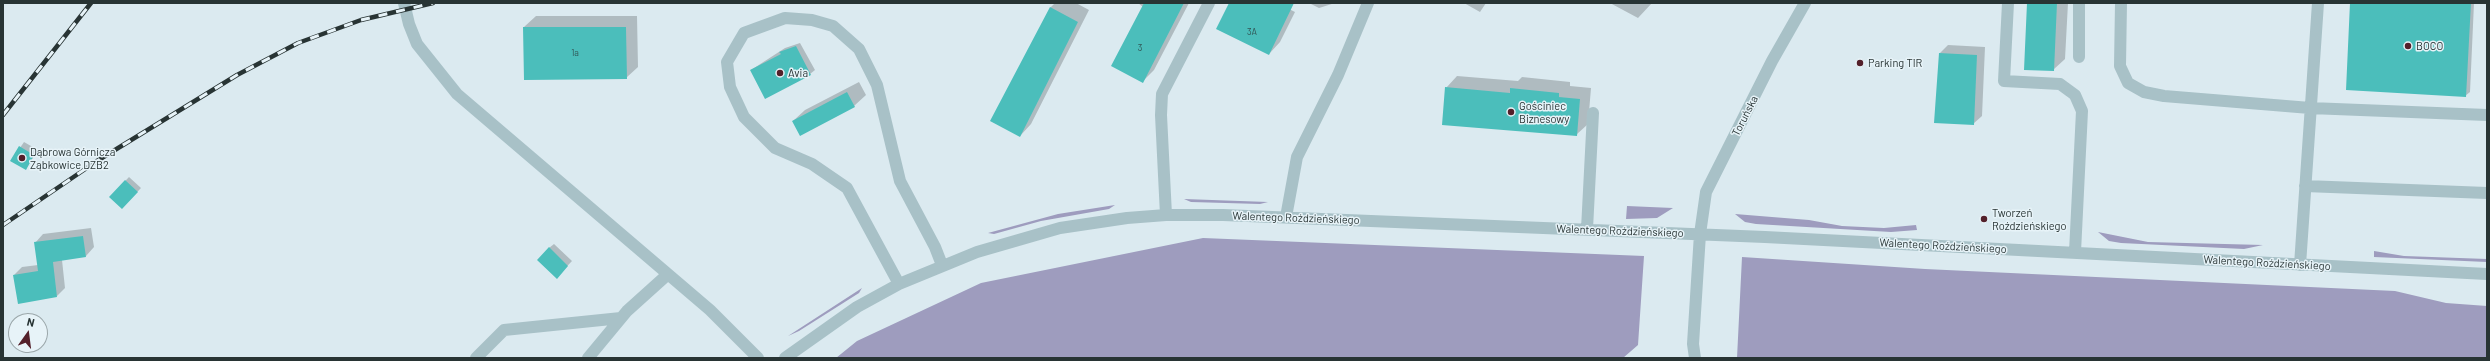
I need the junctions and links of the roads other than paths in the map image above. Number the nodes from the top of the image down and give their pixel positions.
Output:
1 (404, 3) edge
2 (1209, 3) edge
3 (1368, 3) edge
4 (1805, 3) edge
5 (2008, 3) edge
6 (2079, 3) edge
7 (2120, 3) edge
8 (2318, 3) edge
9 (2079, 57) dead end
10 (2310, 108) junction
11 (1593, 113) dead end
12 (2487, 115) edge
13 (2305, 186) junction
14 (2487, 193) edge
15 (1166, 215) junction
16 (1286, 217) junction
17 (1587, 229) junction
18 (1700, 234) junction
19 (2075, 252) junction
20 (942, 265) junction
21 (2300, 265) junction
22 (2487, 274) edge
23 (667, 275) junction
24 (899, 284) junction
25 (621, 318) junction
26 (476, 358) edge
27 (588, 358) edge
28 (758, 358) edge
29 (785, 358) edge
30 (1695, 358) edge

1 - 23 street
2 - 15 street
3 - 16 street
4 - 18 street, Toruńska
5 - 19 street
6 - 9 street
7 - 10 street
8 - 10 street
10 - 12 street
10 - 13 street
11 - 17 street
13 - 14 street
13 - 21 street
15 - 16 street, Walentego Roździeńskiego
15 - 20 street, Walentego Roździeńskiego
16 - 17 street, Walentego Roździeńskiego
17 - 18 street, Walentego Roździeńskiego
18 - 19 street, Walentego Roździeńskiego
18 - 30 street, Toruńska
19 - 21 street, Walentego Roździeńskiego
20 - 24 street, Walentego Roździeńskiego
20 - 24 street
21 - 22 street, Walentego Roździeńskiego
23 - 25 street
23 - 28 street
24 - 29 street, Walentego Roździeńskiego
25 - 26 street
25 - 27 street

